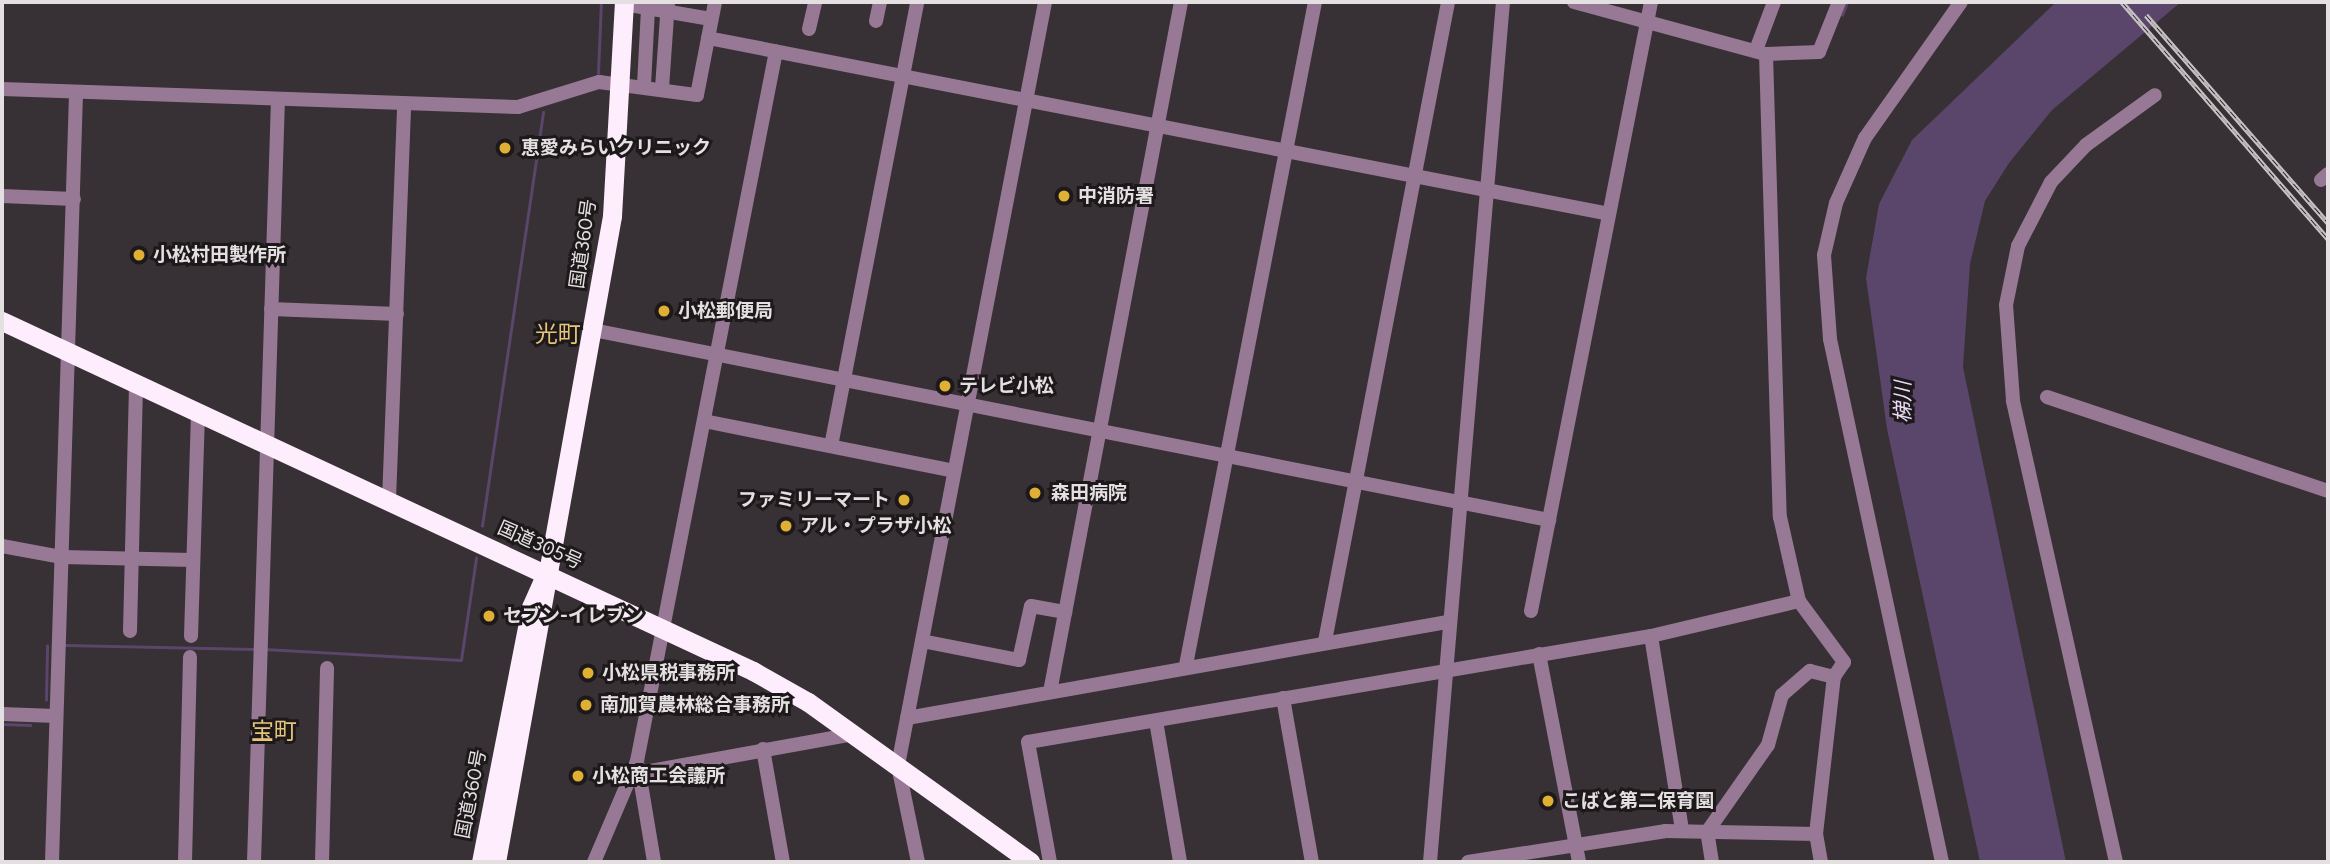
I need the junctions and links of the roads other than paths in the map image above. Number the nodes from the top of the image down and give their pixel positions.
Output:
1 (715, 2) edge
2 (815, 2) edge
3 (880, 2) edge
4 (917, 2) edge
5 (1045, 2) edge
6 (1181, 2) edge
7 (1315, 2) edge
8 (1448, 2) edge
9 (1503, 2) edge
10 (1573, 2) edge
11 (1651, 2) edge
12 (1774, 2) edge
13 (1839, 2) edge
14 (1961, 2) edge
15 (624, 3) edge
16 (668, 6) edge
17 (648, 8) junction
18 (711, 19) junction
19 (876, 22) dead end
20 (1648, 22) junction
21 (809, 29) dead end
22 (708, 38) junction
23 (776, 51) junction
24 (1761, 52) junction
25 (902, 77) junction
26 (618, 81) junction
27 (644, 85) junction
28 (662, 88) junction
29 (2, 89) edge
30 (76, 92) junction
31 (2155, 95) dead end
32 (278, 99) junction
33 (1026, 99) junction
34 (404, 103) junction
35 (1157, 127) junction
36 (1286, 152) junction
37 (1412, 176) junction
38 (1482, 190) junction
39 (2, 196) edge
40 (74, 199) junction
41 (1609, 214) junction
42 (271, 309) junction
43 (397, 314) junction
44 (2, 321) edge
45 (593, 330) junction
46 (70, 354) junction
47 (717, 355) junction
48 (844, 381) junction
49 (136, 384) junction
50 (2047, 397) dead end
51 (967, 404) junction
52 (198, 413) junction
53 (704, 421) junction
54 (1099, 431) junction
55 (267, 444) junction
56 (831, 446) junction
57 (1227, 456) junction
58 (954, 471) junction
59 (1353, 481) junction
60 (2328, 491) edge
61 (389, 500) junction
62 (1456, 501) junction
63 (1549, 520) junction
64 (2, 546) edge
65 (61, 557) junction
66 (192, 560) junction
67 (131, 561) junction
68 (546, 573) junction
69 (1799, 601) junction
70 (1531, 611) dead end
71 (1065, 612) junction
72 (1447, 622) junction
73 (664, 624) junction
74 (130, 631) dead end
75 (191, 636) dead end
76 (1651, 636) junction
77 (922, 640) junction
78 (1325, 641) junction
79 (1539, 654) junction
80 (190, 657) dead end
81 (1186, 665) junction
82 (327, 668) dead end
83 (1447, 669) junction
84 (1834, 677) junction
85 (1049, 692) junction
86 (1283, 698) junction
87 (2, 714) edge
88 (56, 716) junction
89 (907, 718) junction
90 (1156, 721) junction
91 (853, 734) junction
92 (763, 749) junction
93 (898, 765) junction
94 (638, 767) junction
95 (1682, 830) junction
96 (1707, 832) junction
97 (1816, 834) junction
98 (1576, 845) junction
99 (52, 862) edge
100 (185, 862) edge
101 (254, 862) edge
102 (322, 862) edge
103 (481, 862) edge
104 (496, 862) edge
105 (594, 862) edge
106 (654, 862) edge
107 (783, 862) edge
108 (918, 862) edge
109 (1031, 862) edge
110 (1050, 862) edge
111 (1180, 862) edge
112 (1312, 862) edge
113 (1430, 862) edge
114 (1468, 862) edge
115 (1579, 862) edge
116 (1712, 862) edge
117 (1821, 862) edge
118 (1942, 862) edge
119 (2116, 862) edge

1 - 18 street
2 - 21 street
3 - 19 street
4 - 25 street
5 - 33 street
6 - 35 street
7 - 36 street
8 - 37 street
9 - 38 street
10 - 20 street
11 - 20 street
12 - 24 street
13 - 24 street
14 - 118 street
15 - 17 street
15 - 26 highway, 国道360号
16 - 17 street
16 - 18 street
16 - 28 street
17 - 27 street
18 - 22 street
20 - 24 street
20 - 41 street
22 - 23 street
22 - 28 street
23 - 25 street
23 - 47 street
24 - 69 street
25 - 33 street
25 - 48 street
26 - 27 street
26 - 34 street
26 - 45 highway, 国道360号
27 - 28 street
29 - 30 street
30 - 32 street
30 - 40 street
31 - 119 street
32 - 34 street
32 - 42 street
33 - 35 street
33 - 51 street
34 - 43 street
35 - 36 street
35 - 54 street
36 - 37 street
36 - 57 street
37 - 38 street
37 - 59 street
38 - 41 street
38 - 62 street
39 - 40 street
40 - 46 street
41 - 63 street
42 - 43 street
42 - 55 street
43 - 61 street
44 - 46 highway, 国道305号
45 - 47 street
45 - 68 highway, 国道360号
46 - 49 highway, 国道305号
46 - 65 street
47 - 48 street
47 - 53 street
48 - 51 street
48 - 56 street
49 - 52 highway, 国道305号
49 - 67 street
50 - 60 street
51 - 54 street
51 - 58 street
52 - 55 highway, 国道305号
52 - 66 street
53 - 56 street
53 - 73 street
54 - 57 street
54 - 71 street
55 - 61 highway, 国道305号
55 - 101 street
56 - 58 street
57 - 59 street
57 - 81 street
58 - 77 street
59 - 62 street
59 - 78 street
61 - 68 highway, 国道305号
62 - 63 street
62 - 72 street
63 - 70 street
64 - 65 street
65 - 67 street
65 - 88 street
66 - 67 street
66 - 75 street
67 - 74 street
68 - 73 highway, 国道305号
68 - 103 highway, 国道360号
68 - 104 highway, 国道360号
69 - 76 street
69 - 84 street
71 - 77 street
71 - 85 street
72 - 78 street
72 - 83 street
73 - 91 highway, 国道305号
73 - 94 street
76 - 79 street
76 - 95 street
77 - 89 street
78 - 81 street
79 - 83 street
79 - 98 street
80 - 100 street
81 - 85 street
82 - 102 street
83 - 86 street
83 - 113 street
84 - 96 street
84 - 97 street
85 - 89 street
86 - 90 street
86 - 112 street
87 - 88 street
88 - 99 street
89 - 93 street
90 - 110 street
90 - 111 street
91 - 92 street
91 - 93 highway, 国道305号
92 - 94 street
92 - 107 street
93 - 108 street
93 - 109 highway, 国道305号
94 - 105 street
94 - 106 street
95 - 96 street
95 - 98 street
96 - 97 street
96 - 116 street
97 - 117 street
98 - 114 street
98 - 115 street

